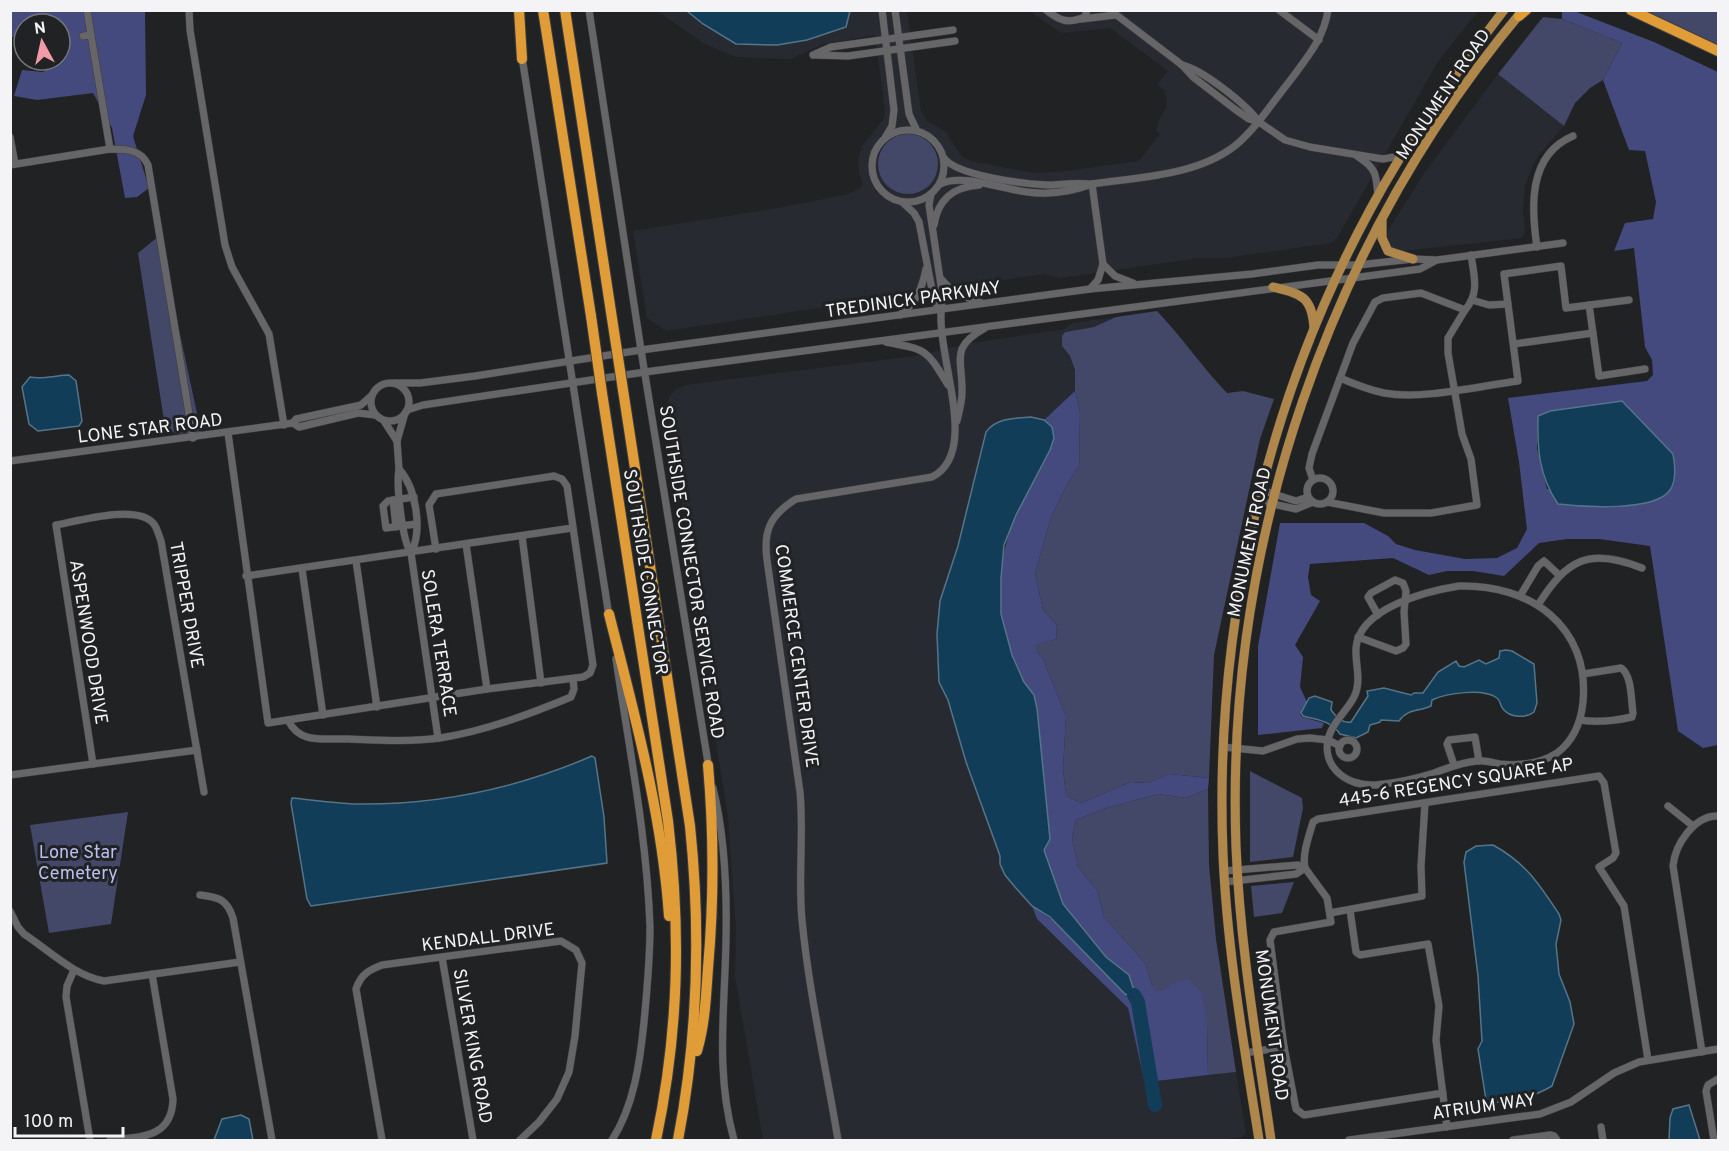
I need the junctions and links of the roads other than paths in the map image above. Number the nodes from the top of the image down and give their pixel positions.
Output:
1 (87, 10) edge
2 (189, 10) edge
3 (514, 10) edge
4 (519, 10) edge
5 (543, 10) edge
6 (565, 10) edge
7 (589, 10) edge
8 (882, 10) edge
9 (895, 10) edge
10 (1046, 10) edge
11 (1087, 10) edge
12 (1280, 10) edge
13 (1328, 10) edge
14 (1504, 10) edge
15 (1631, 10) edge
16 (1522, 12) edge
17 (1112, 13) edge
18 (1082, 19) junction
19 (953, 30) dead end
20 (899, 38) junction
21 (886, 40) junction
22 (1319, 40) junction
23 (955, 41) dead end
24 (900, 49) junction
25 (888, 51) junction
26 (1719, 51) edge
27 (522, 59) junction
28 (1259, 122) junction
29 (917, 130) junction
30 (1573, 136) dead end
31 (10, 137) edge
32 (885, 138) junction
33 (110, 149) junction
34 (1405, 150) junction
35 (1352, 153) junction
36 (944, 157) junction
37 (13, 164) edge
38 (940, 184) junction
39 (1092, 184) junction
40 (985, 185) junction
41 (931, 194) junction
42 (1378, 197) junction
43 (900, 201) junction
44 (1382, 219) junction
45 (934, 230) junction
46 (1563, 243) dead end
47 (1537, 247) junction
48 (1471, 255) junction
49 (1413, 259) junction
50 (1437, 260) junction
51 (927, 264) junction
52 (1103, 264) junction
53 (1343, 265) junction
54 (1358, 265) junction
55 (1352, 278) junction
56 (941, 279) junction
57 (1337, 279) junction
58 (1136, 284) junction
59 (1273, 288) junction
60 (1089, 289) junction
61 (1472, 300) junction
62 (1629, 300) dead end
63 (986, 304) junction
64 (1508, 304) junction
65 (1589, 305) junction
66 (1465, 310) junction
67 (940, 311) junction
68 (898, 316) junction
69 (989, 326) junction
70 (1314, 329) junction
71 (942, 332) junction
72 (1593, 333) junction
73 (880, 340) junction
74 (1514, 344) junction
75 (641, 350) junction
76 (569, 362) junction
77 (1645, 369) dead end
78 (645, 372) junction
79 (1340, 378) junction
80 (394, 383) junction
81 (573, 383) junction
82 (950, 387) junction
83 (1454, 390) junction
84 (371, 396) junction
85 (406, 412) junction
86 (375, 415) junction
87 (384, 421) junction
88 (293, 423) junction
89 (284, 424) junction
90 (956, 430) junction
91 (228, 433) junction
92 (193, 438) junction
93 (398, 441) junction
94 (10, 461) edge
95 (399, 469) junction
96 (1313, 480) junction
97 (1261, 490) junction
98 (1275, 494) junction
99 (414, 497) junction
100 (397, 499) junction
101 (1310, 499) junction
102 (1259, 501) junction
103 (1327, 502) junction
104 (1272, 505) junction
105 (416, 524) junction
106 (56, 525) joint
107 (399, 526) junction
108 (572, 528) junction
109 (522, 536) junction
110 (466, 544) junction
111 (436, 549) junction
112 (411, 553) junction
113 (356, 561) junction
114 (302, 568) junction
115 (1642, 568) dead end
116 (1559, 575) junction
117 (246, 576) junction
118 (1520, 596) junction
119 (1406, 599) junction
120 (1538, 606) junction
121 (609, 614) junction
122 (1378, 615) junction
123 (1358, 637) junction
124 (1583, 674) junction
125 (573, 679) junction
126 (542, 683) junction
127 (487, 689) junction
128 (432, 698) junction
129 (377, 707) junction
130 (323, 715) junction
131 (288, 720) junction
132 (1580, 720) junction
133 (438, 738) junction
134 (1328, 740) junction
135 (1340, 746) dead end
136 (1223, 747) junction
137 (1236, 749) junction
138 (197, 750) junction
139 (1479, 761) junction
140 (93, 764) junction
141 (708, 765) junction
142 (1454, 765) junction
143 (10, 775) edge
144 (204, 792) dead end
145 (1425, 803) junction
146 (1668, 806) dead end
147 (1719, 816) edge
148 (1693, 826) junction
149 (1270, 868) junction
150 (1305, 868) junction
151 (1224, 871) junction
152 (1238, 876) junction
153 (1272, 877) junction
154 (1224, 882) junction
155 (200, 895) dead end
156 (1350, 910) junction
157 (10, 912) edge
158 (1330, 913) junction
159 (442, 957) junction
160 (240, 962) junction
161 (75, 970) junction
162 (152, 974) junction
163 (1284, 1047) junction
164 (1719, 1049) edge
165 (1258, 1051) junction
166 (1702, 1052) junction
167 (1245, 1053) junction
168 (1648, 1060) junction
169 (669, 1068) junction
170 (1719, 1079) edge
171 (687, 1089) junction
172 (1443, 1093) junction
173 (1448, 1127) junction
174 (1601, 1127) dead end
175 (90, 1140) edge
176 (110, 1140) edge
177 (272, 1140) edge
178 (382, 1140) edge
179 (473, 1140) edge
180 (520, 1140) edge
181 (612, 1140) edge
182 (656, 1140) edge
183 (678, 1140) edge
184 (734, 1140) edge
185 (838, 1140) edge
186 (1259, 1140) edge
187 (1271, 1140) edge
188 (1349, 1140) edge
189 (1513, 1140) edge
190 (1557, 1140) edge
191 (1603, 1140) edge
192 (1714, 1140) edge

1 - 33 street
2 - 89 street
3 - 27 street
4 - 27 highway
5 - 169 highway, SOUTHSIDE CONNECTOR, bridge
6 - 171 highway, SOUTHSIDE CONNECTOR, bridge
7 - 75 street, SOUTHSIDE CONNECTOR SERVICE ROAD
8 - 21 street
9 - 20 street
10 - 18 street
11 - 18 street
12 - 22 street
13 - 22 street
14 - 34 main road, MONUMENT ROAD
15 - 26 highway
16 - 44 main road, MONUMENT ROAD
17 - 18 street
17 - 28 street
19 - 20 street
20 - 21 street
20 - 24 street
21 - 25 street
21 - 25 street
22 - 28 street
23 - 24 street
24 - 25 street
24 - 29 street
25 - 32 street
27 - 76 street
28 - 35 street
28 - 39 street
29 - 32 street
29 - 36 street
30 - 47 street
31 - 37 street
32 - 43 street
33 - 37 street
33 - 92 street
34 - 35 street
34 - 42 main road, MONUMENT ROAD
35 - 42 street
36 - 38 street
36 - 39 street
38 - 40 street
38 - 41 street
39 - 40 street
39 - 52 street
40 - 45 street
41 - 43 street
41 - 45 street, COMMERCE CENTER DRIVE
42 - 53 main road, MONUMENT ROAD
43 - 51 street, COMMERCE CENTER DRIVE
44 - 49 main road
44 - 54 main road, MONUMENT ROAD
45 - 56 street, COMMERCE CENTER DRIVE
46 - 47 street, TREDINICK PARKWAY
47 - 48 street, TREDINICK PARKWAY
48 - 50 street, TREDINICK PARKWAY
48 - 61 street
49 - 50 street, TREDINICK PARKWAY
49 - 54 street, TREDINICK PARKWAY
50 - 55 street, TREDINICK PARKWAY
51 - 67 street, COMMERCE CENTER DRIVE
51 - 68 street
52 - 58 street
52 - 60 street
53 - 54 street, TREDINICK PARKWAY
53 - 57 main road, MONUMENT ROAD
53 - 58 street, TREDINICK PARKWAY
54 - 55 main road, MONUMENT ROAD
55 - 57 street, TREDINICK PARKWAY
55 - 98 main road, MONUMENT ROAD
56 - 63 street
56 - 67 street, COMMERCE CENTER DRIVE
57 - 59 street, TREDINICK PARKWAY
57 - 70 main road, MONUMENT ROAD
58 - 60 street, TREDINICK PARKWAY
59 - 69 street, TREDINICK PARKWAY
59 - 70 main road
60 - 63 street, TREDINICK PARKWAY
61 - 64 street
61 - 66 street
62 - 65 street
63 - 67 street, TREDINICK PARKWAY
64 - 65 street
64 - 74 street
65 - 72 street
66 - 79 street
66 - 83 street
67 - 68 street, TREDINICK PARKWAY
67 - 71 street, COMMERCE CENTER DRIVE
68 - 75 street, TREDINICK PARKWAY
69 - 71 street, TREDINICK PARKWAY
69 - 90 street
70 - 97 main road, MONUMENT ROAD
71 - 73 street, TREDINICK PARKWAY
71 - 82 street, COMMERCE CENTER DRIVE
72 - 74 street
72 - 77 street
73 - 78 street, TREDINICK PARKWAY
73 - 82 street
74 - 83 street
75 - 76 street, TREDINICK PARKWAY
75 - 78 street, SOUTHSIDE CONNECTOR SERVICE ROAD
76 - 80 street, TREDINICK PARKWAY
76 - 81 street
78 - 81 street, TREDINICK PARKWAY
78 - 141 street, SOUTHSIDE CONNECTOR SERVICE ROAD
79 - 83 street
79 - 96 street
80 - 84 street
80 - 85 street
81 - 85 street, TREDINICK PARKWAY
81 - 121 street
82 - 90 street, COMMERCE CENTER DRIVE
83 - 103 street
84 - 86 street
84 - 88 street, LONE STAR ROAD
85 - 87 street
85 - 93 street, SOLERA TERRACE
86 - 87 street
86 - 88 street, LONE STAR ROAD
87 - 93 street
88 - 89 street, LONE STAR ROAD
89 - 91 street, LONE STAR ROAD
90 - 185 street, COMMERCE CENTER DRIVE
91 - 92 street, LONE STAR ROAD
91 - 117 street
92 - 94 street, LONE STAR ROAD
93 - 95 street, SOLERA TERRACE
95 - 99 street, SOLERA TERRACE
95 - 100 street, SOLERA TERRACE
96 - 101 street
96 - 103 street
97 - 98 street
97 - 102 main road, MONUMENT ROAD
98 - 101 street
98 - 104 main road, MONUMENT ROAD
99 - 100 street
99 - 105 street, SOLERA TERRACE
100 - 107 street, SOLERA TERRACE
100 - 107 street
101 - 103 street
101 - 104 street
102 - 104 street
102 - 136 main road, MONUMENT ROAD
104 - 137 main road, MONUMENT ROAD
105 - 107 street
105 - 112 street, SOLERA TERRACE
106 - 138 street, TRIPPER DRIVE
106 - 140 street, ASPENWOOD DRIVE
107 - 112 street, SOLERA TERRACE
108 - 109 street
108 - 111 street
108 - 125 street
109 - 110 street
109 - 126 street
110 - 111 street
110 - 127 street
111 - 112 street
112 - 113 street
112 - 128 street, SOLERA TERRACE
113 - 114 street
113 - 129 street
114 - 117 street
114 - 130 street
115 - 116 street
116 - 118 street
116 - 120 street
117 - 131 street
118 - 119 street
118 - 120 street
119 - 122 street
119 - 122 street
119 - 123 street
120 - 124 street
121 - 169 highway
121 - 181 street
122 - 123 street
123 - 134 street
124 - 132 street
124 - 132 street
125 - 126 street
125 - 133 street
126 - 127 street
127 - 128 street
128 - 129 street
128 - 133 street, SOLERA TERRACE
129 - 130 street
130 - 131 street
131 - 133 street
132 - 139 street
134 - 135 street
134 - 137 street
134 - 142 street
136 - 137 street
136 - 151 main road, MONUMENT ROAD
137 - 152 main road, MONUMENT ROAD
138 - 140 street
138 - 144 street, TRIPPER DRIVE
139 - 142 street
139 - 142 street
140 - 143 street
141 - 171 highway
141 - 184 street, SOUTHSIDE CONNECTOR SERVICE ROAD
145 - 150 street, 445-6 REGENCY SQUARE AP
145 - 156 street
145 - 168 street, 445-6 REGENCY SQUARE AP
146 - 148 street
147 - 148 street
148 - 166 street
149 - 150 street
149 - 152 street
149 - 153 street
150 - 153 street
150 - 158 street
151 - 152 street
151 - 154 main road, MONUMENT ROAD
152 - 153 street
152 - 154 street
152 - 165 main road, MONUMENT ROAD
154 - 167 main road, MONUMENT ROAD
155 - 160 street
156 - 158 street
156 - 172 street
157 - 161 street
158 - 163 street
159 - 178 street, KENDALL DRIVE
159 - 179 street, SILVER KING ROAD
159 - 180 street, KENDALL DRIVE
160 - 162 street
160 - 177 street
161 - 162 street
161 - 175 street
162 - 176 street
163 - 165 street
163 - 172 street
164 - 166 street, ATRIUM WAY
165 - 167 street
165 - 187 main road, MONUMENT ROAD
166 - 168 street, ATRIUM WAY
167 - 186 main road, MONUMENT ROAD
168 - 173 street, ATRIUM WAY
169 - 182 highway, SOUTHSIDE CONNECTOR
170 - 192 street
171 - 183 highway, SOUTHSIDE CONNECTOR
172 - 173 street
173 - 188 street, ATRIUM WAY
174 - 191 street
189 - 190 street

